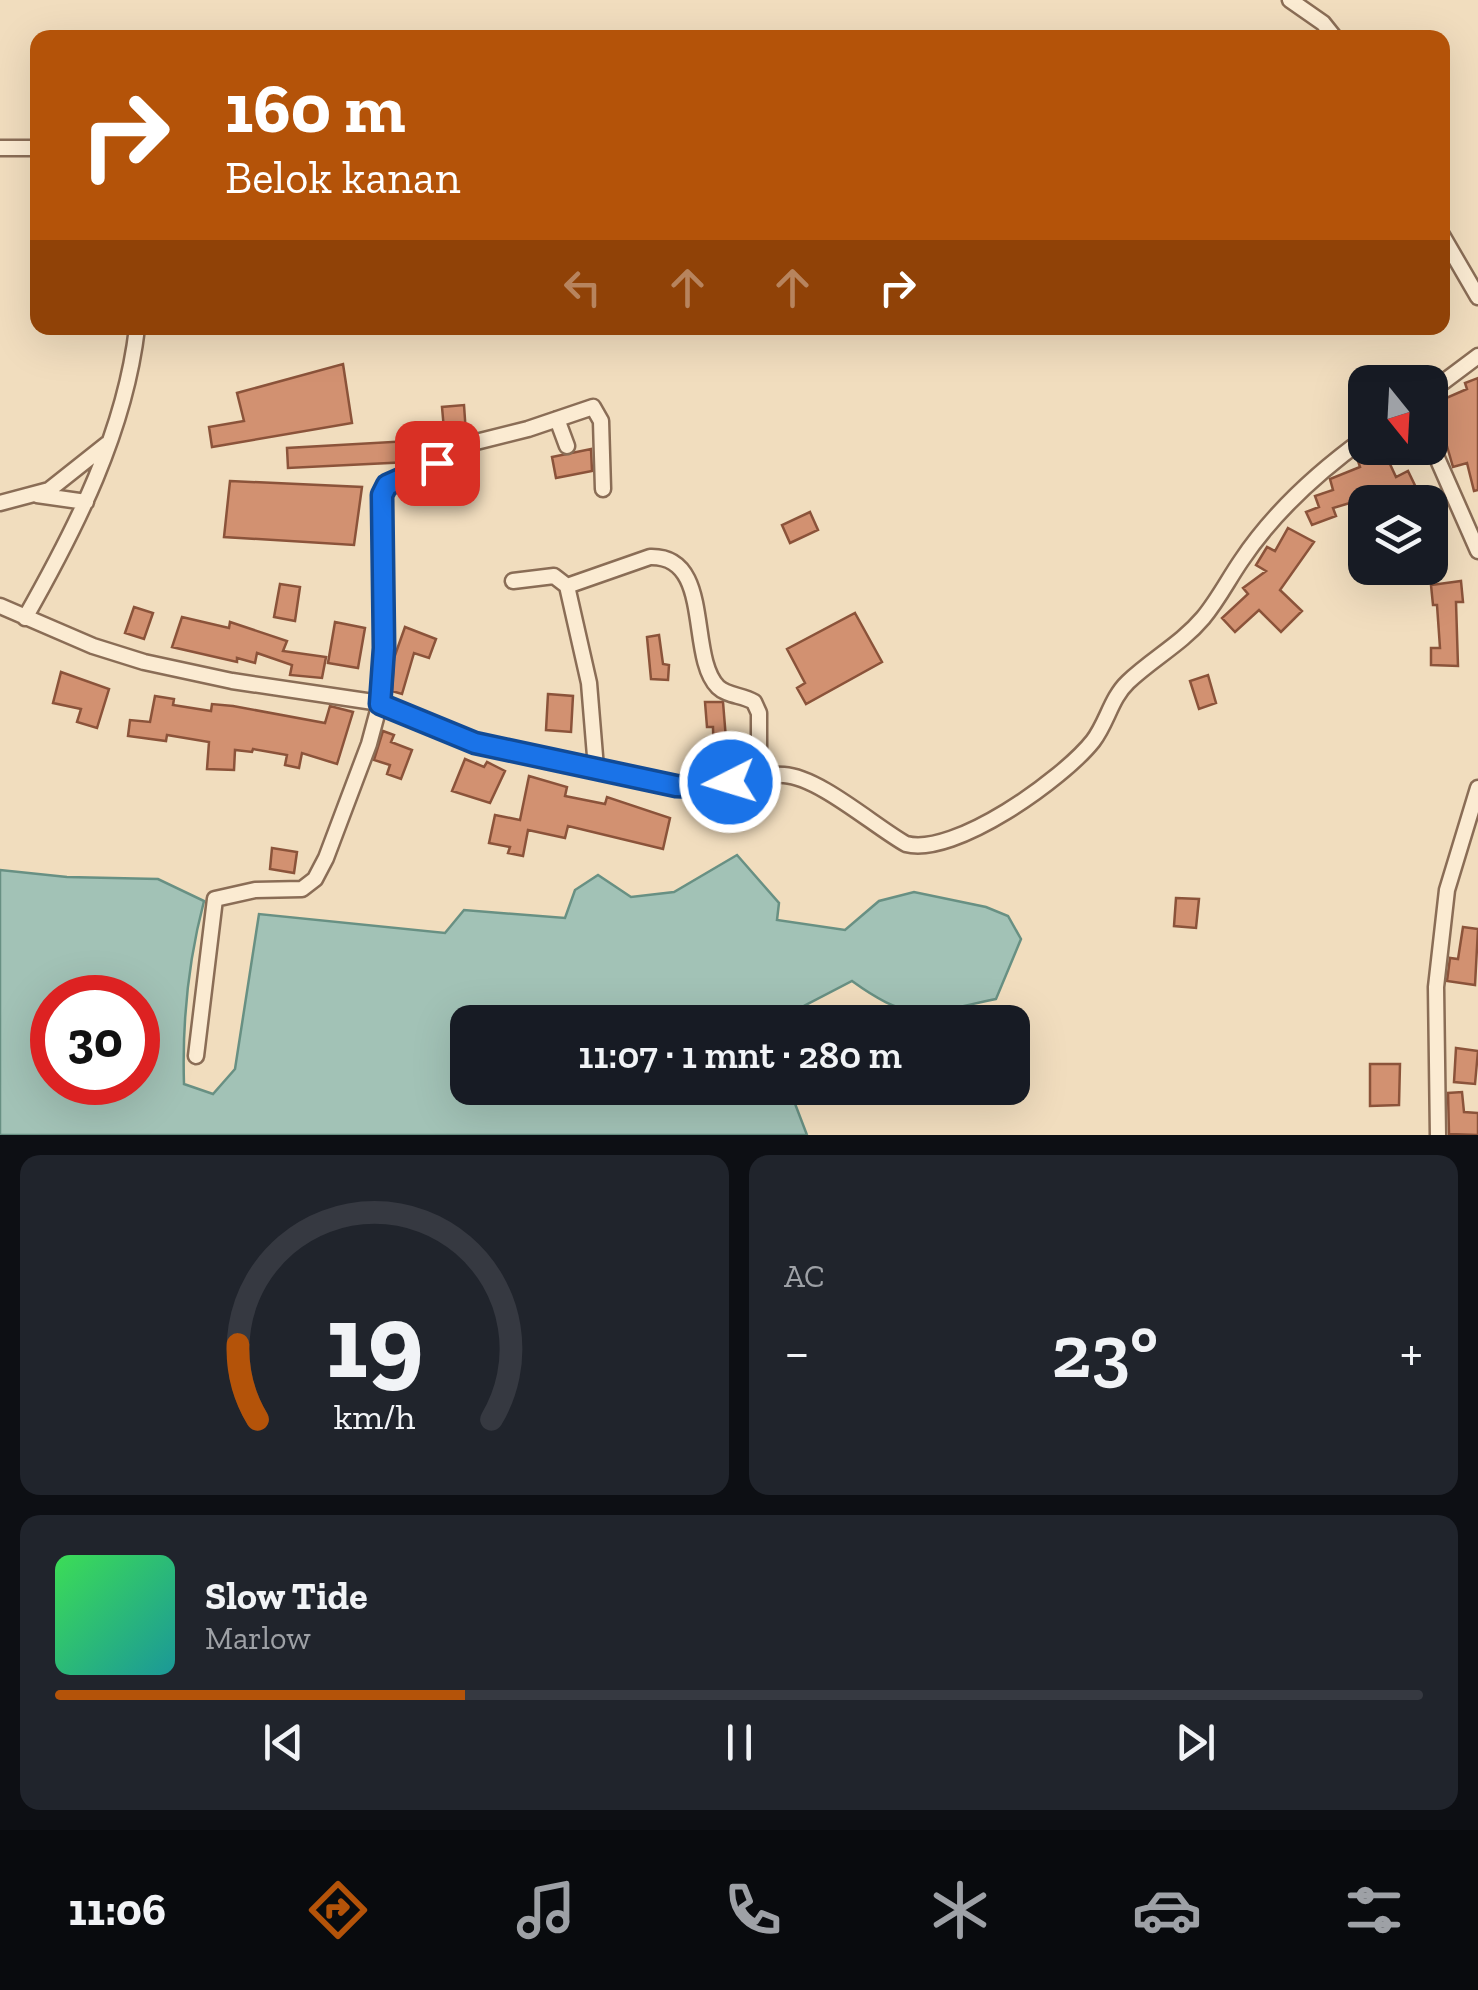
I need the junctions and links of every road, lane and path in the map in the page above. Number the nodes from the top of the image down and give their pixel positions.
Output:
1 (1290, 0) edge
2 (1329, 30) edge
3 (0, 148) edge
4 (30, 148) edge
5 (1450, 248) edge
6 (1478, 298) edge
7 (137, 335) edge
8 (1478, 356) edge
9 (1448, 378) edge
10 (557, 419) junction
11 (108, 444) junction
12 (567, 446) dead end
13 (1348, 452) edge
14 (1440, 465) edge
15 (603, 489) dead end
16 (32, 494) junction
17 (0, 502) edge
18 (86, 502) junction
19 (1478, 551) edge
20 (512, 581) dead end
21 (567, 586) junction
22 (0, 606) edge
23 (25, 618) junction
24 (380, 704) junction
25 (596, 768) junction
26 (758, 777) junction
27 (1478, 788) edge
28 (196, 1056) dead end
29 (1438, 1135) edge

1 - 2 street
3 - 4 street
5 - 6 street
7 - 11 street
8 - 9 street
10 - 12 street
10 - 15 street
10 - 24 street
11 - 16 street
11 - 18 street
13 - 26 street
14 - 19 street
16 - 17 street
16 - 18 street
18 - 23 street
20 - 21 street
21 - 25 street
21 - 26 street
22 - 23 street
23 - 24 street
24 - 25 street
24 - 28 street
25 - 26 street
27 - 29 street

